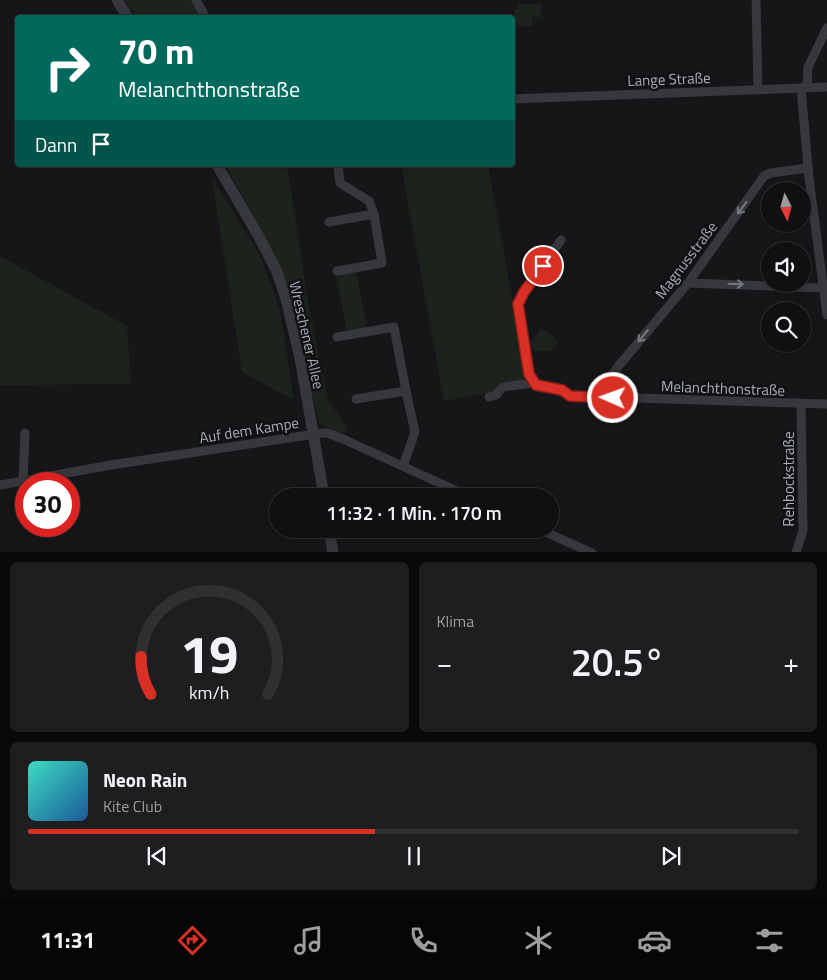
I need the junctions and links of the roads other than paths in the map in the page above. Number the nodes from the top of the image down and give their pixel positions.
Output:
1 (117, 0) edge
2 (196, 0) edge
3 (756, 0) edge
4 (126, 15) edge
5 (204, 15) edge
6 (827, 28) edge
7 (827, 87) edge
8 (804, 88) junction
9 (758, 89) junction
10 (515, 99) edge
11 (218, 167) edge
12 (338, 167) edge
13 (808, 168) junction
14 (374, 214) junction
15 (329, 222) dead end
16 (561, 240) dead end
17 (337, 271) dead end
18 (688, 283) junction
19 (824, 288) junction
20 (827, 315) edge
21 (337, 337) dead end
22 (532, 382) junction
23 (406, 391) junction
24 (489, 397) dead end
25 (610, 398) junction
26 (356, 399) dead end
27 (801, 404) junction
28 (827, 404) edge
29 (25, 432) dead end
30 (313, 434) junction
31 (403, 466) junction
32 (23, 472) edge
33 (72, 472) edge
34 (15, 482) edge
35 (0, 485) edge
36 (323, 488) edge
37 (451, 488) edge
38 (331, 538) edge
39 (559, 538) edge
40 (333, 552) edge
41 (592, 552) edge
42 (796, 552) edge

1 - 4 street
2 - 5 street
3 - 9 street
6 - 8 street
7 - 8 street, Lange Straße
8 - 9 street, Lange Straße
8 - 13 street
9 - 10 street, Lange Straße
11 - 30 street, Wreschener Allee
12 - 14 street
13 -> 18 street, Magnusstraße
13 - 19 street
14 - 15 street
14 - 17 street
16 - 22 street
18 -> 19 street
18 -> 25 street, Magnusstraße
19 - 20 street
21 - 23 street
22 - 24 street, Melanchthonstraße
22 - 25 street, Melanchthonstraße
23 - 26 street
23 - 31 street
25 - 27 street, Melanchthonstraße
27 - 28 street, Melanchthonstraße
27 - 42 street, Rehbockstraße
29 - 32 street
30 - 31 street, Auf dem Kampe
30 - 33 street, Auf dem Kampe
30 - 36 street, Wreschener Allee
31 - 37 street, Auf dem Kampe
34 - 35 street, Auf dem Kampe
38 - 40 street
39 - 41 street

